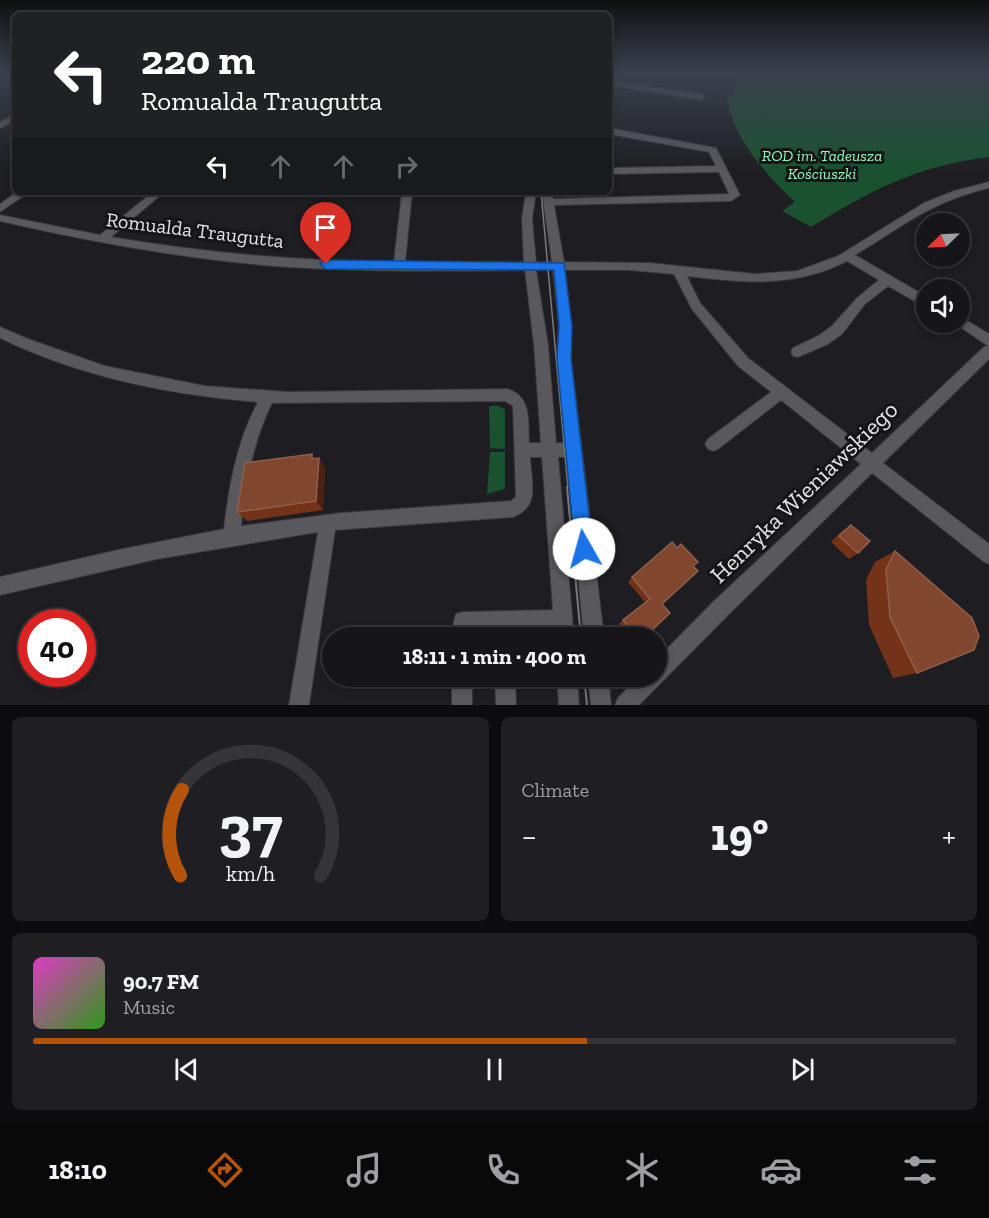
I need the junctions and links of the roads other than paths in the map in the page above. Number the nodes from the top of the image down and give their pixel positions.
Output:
1 (612, 132) edge
2 (722, 169) junction
3 (612, 171) edge
4 (989, 185) edge
5 (20, 195) edge
6 (155, 195) edge
7 (407, 195) edge
8 (531, 195) edge
9 (547, 197) edge
10 (0, 209) edge
11 (0, 218) edge
12 (104, 238) junction
13 (848, 256) junction
14 (399, 266) junction
15 (530, 266) junction
16 (560, 266) junction
17 (680, 271) junction
18 (887, 280) junction
19 (916, 297) edge
20 (970, 329) edge
21 (0, 332) edge
22 (989, 340) edge
23 (989, 351) edge
24 (798, 352) dead end
25 (781, 392) junction
26 (268, 397) junction
27 (713, 444) dead end
28 (521, 450) junction
29 (548, 450) junction
30 (573, 450) junction
31 (870, 463) junction
32 (328, 523) junction
33 (232, 537) junction
34 (987, 551) edge
35 (0, 586) edge
36 (463, 627) edge
37 (494, 627) edge
38 (563, 627) edge
39 (593, 627) edge
40 (667, 664) edge
41 (462, 687) edge
42 (505, 687) edge
43 (568, 687) edge
44 (599, 687) edge
45 (644, 687) edge
46 (299, 705) edge
47 (462, 705) edge
48 (506, 705) edge
49 (569, 705) edge
50 (601, 705) edge
51 (625, 705) edge

1 - 2 street
2 - 3 street
2 - 9 street
4 - 13 street, Romualda Traugutta
5 - 10 street
6 - 12 street
7 - 14 street
8 - 15 street
9 - 16 street
11 - 12 street, Romualda Traugutta
12 - 14 street, Romualda Traugutta
13 - 17 street, Romualda Traugutta
13 - 18 street
14 - 15 street, Romualda Traugutta
15 - 16 street, Romualda Traugutta
15 - 29 street
16 - 17 street, Romualda Traugutta
16 - 30 street
17 - 25 street
18 - 19 street
18 - 24 street
20 - 22 street
21 - 26 street
23 - 31 street, Henryka Wieniawskiego
25 - 27 street
25 - 31 street
26 - 28 street
26 - 33 street
28 - 29 street
28 - 32 street
29 - 30 street
29 - 38 street
30 - 39 street
31 - 34 street
31 - 40 street, Henryka Wieniawskiego
32 - 33 street
32 - 46 street
33 - 35 street
36 - 37 street
41 - 47 street
42 - 48 street
43 - 49 street
44 - 50 street
45 - 51 street, Henryka Wieniawskiego

